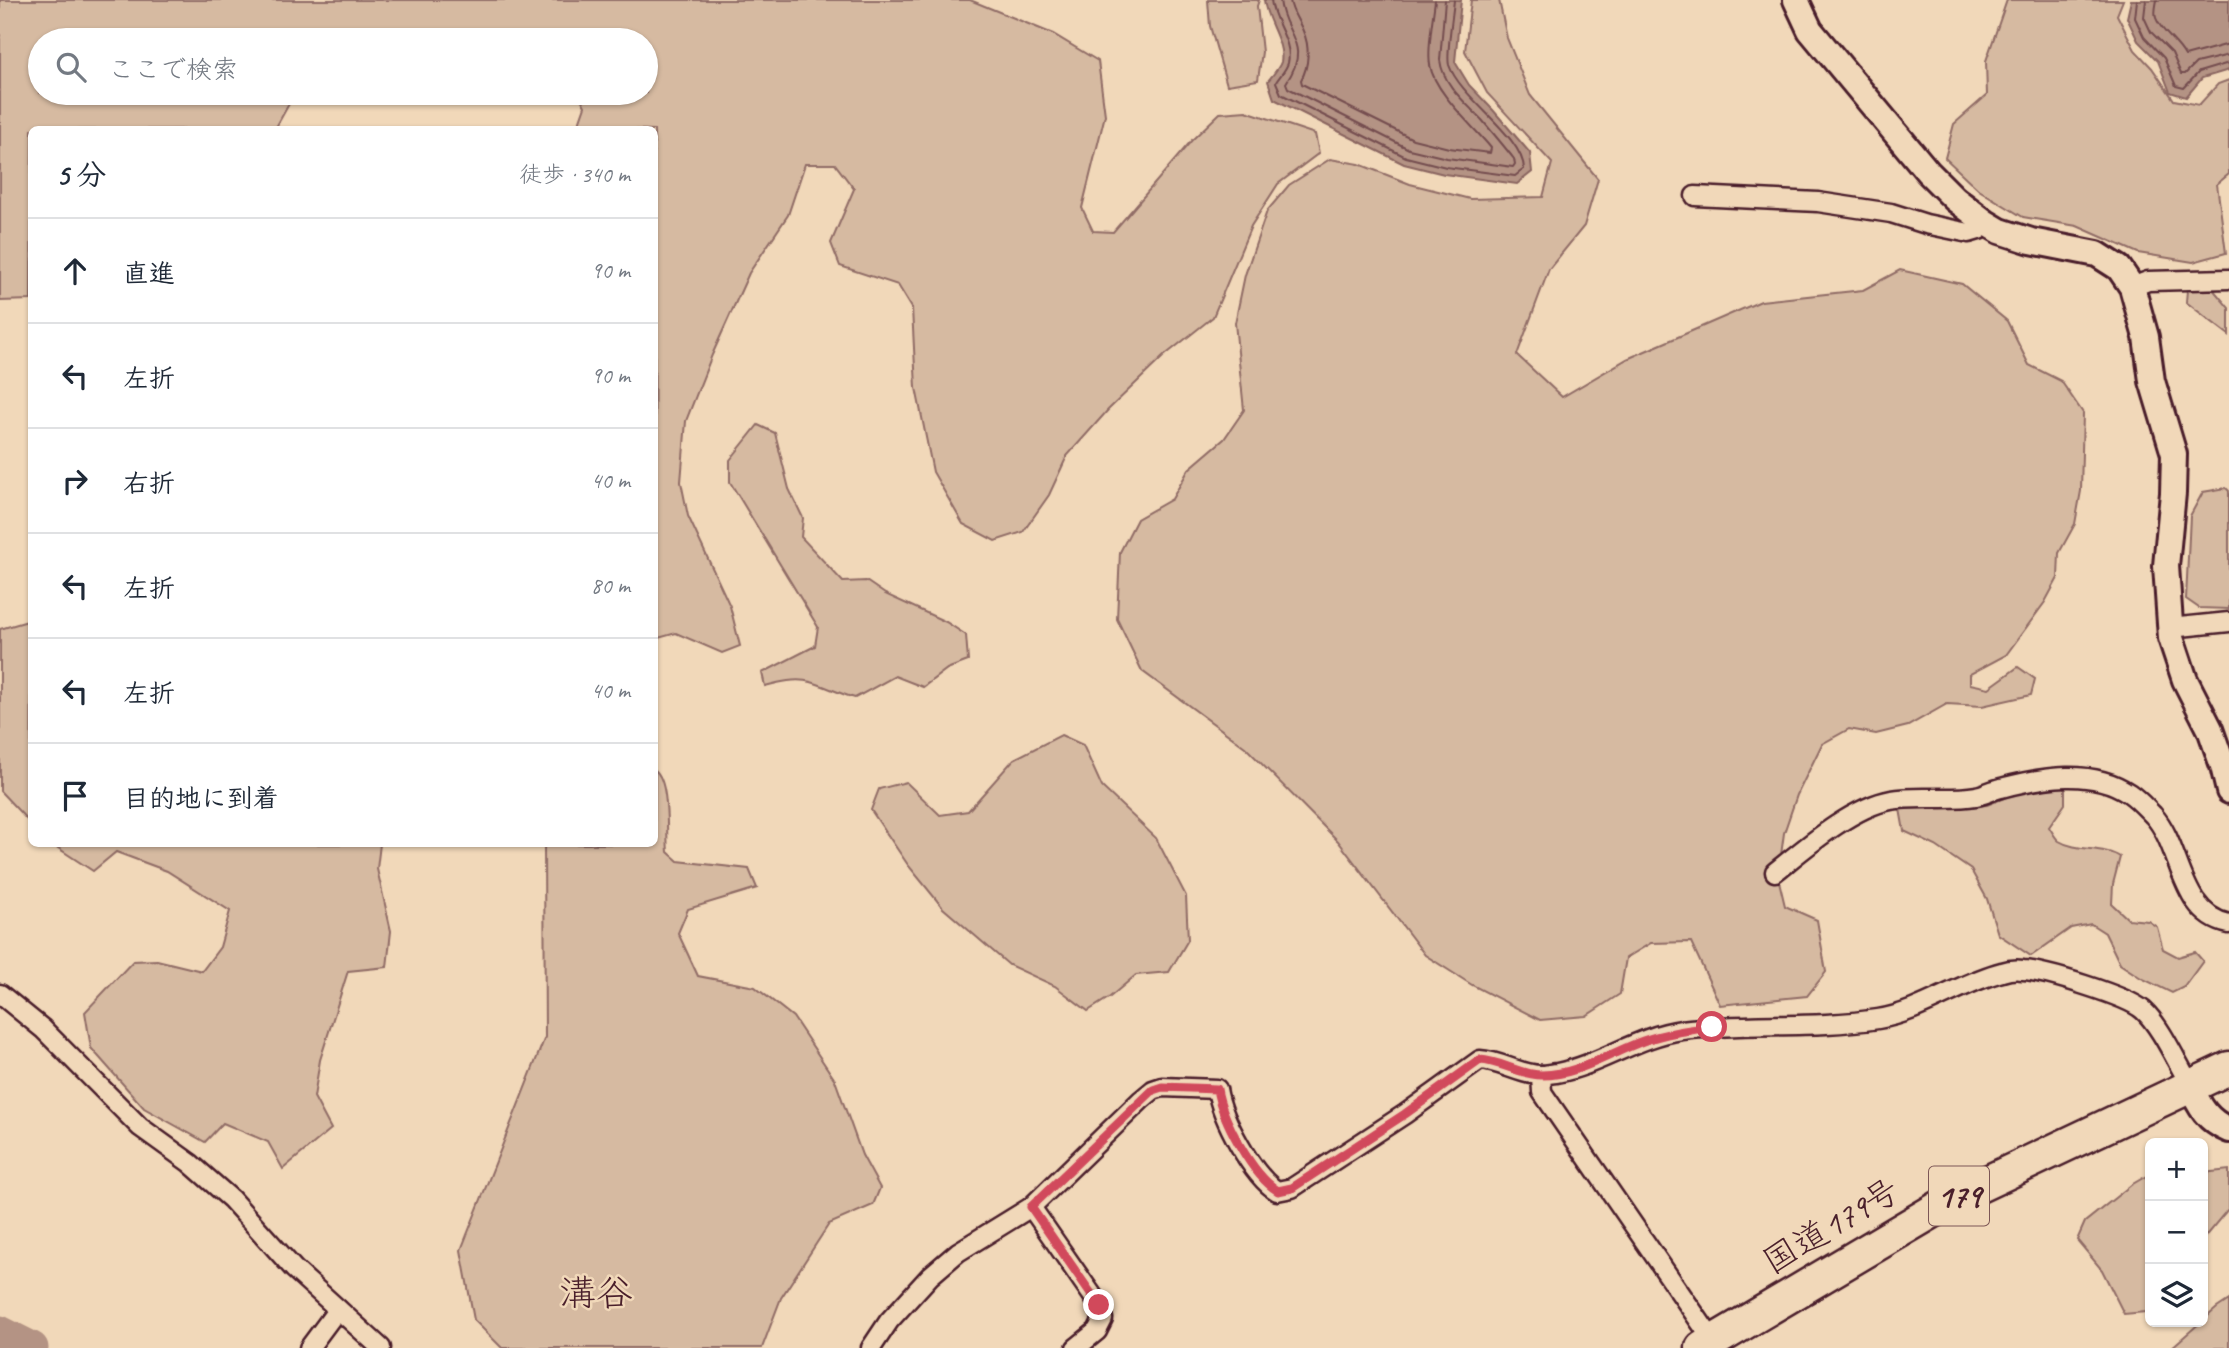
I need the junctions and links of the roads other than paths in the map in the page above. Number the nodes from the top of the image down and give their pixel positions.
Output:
1 (1796, 0) edge
2 (1695, 196) dead end
3 (1985, 222) junction
4 (2229, 279) edge
5 (2132, 287) junction
6 (2229, 622) edge
7 (2170, 628) junction
8 (2229, 791) edge
9 (1774, 872) dead end
10 (2229, 924) edge
11 (0, 994) edge
12 (2229, 1068) edge
13 (1541, 1075) junction
14 (2191, 1086) junction
15 (2229, 1130) edge
16 (1031, 1207) junction
17 (338, 1309) junction
18 (1711, 1346) edge
19 (309, 1348) edge
20 (381, 1348) edge
21 (871, 1348) edge
22 (1076, 1348) edge

1 - 3 street
2 - 3 street
3 - 5 street
4 - 5 street
5 - 7 street
6 - 7 street
7 - 8 street
9 - 10 street
11 - 17 street
12 - 14 highway, 国道179号 / 179
13 - 14 street
13 - 16 street
13 - 18 street
14 - 15 street
14 - 18 highway, 国道179号 / 179
16 - 21 street
16 - 22 street
17 - 19 street
17 - 20 street

